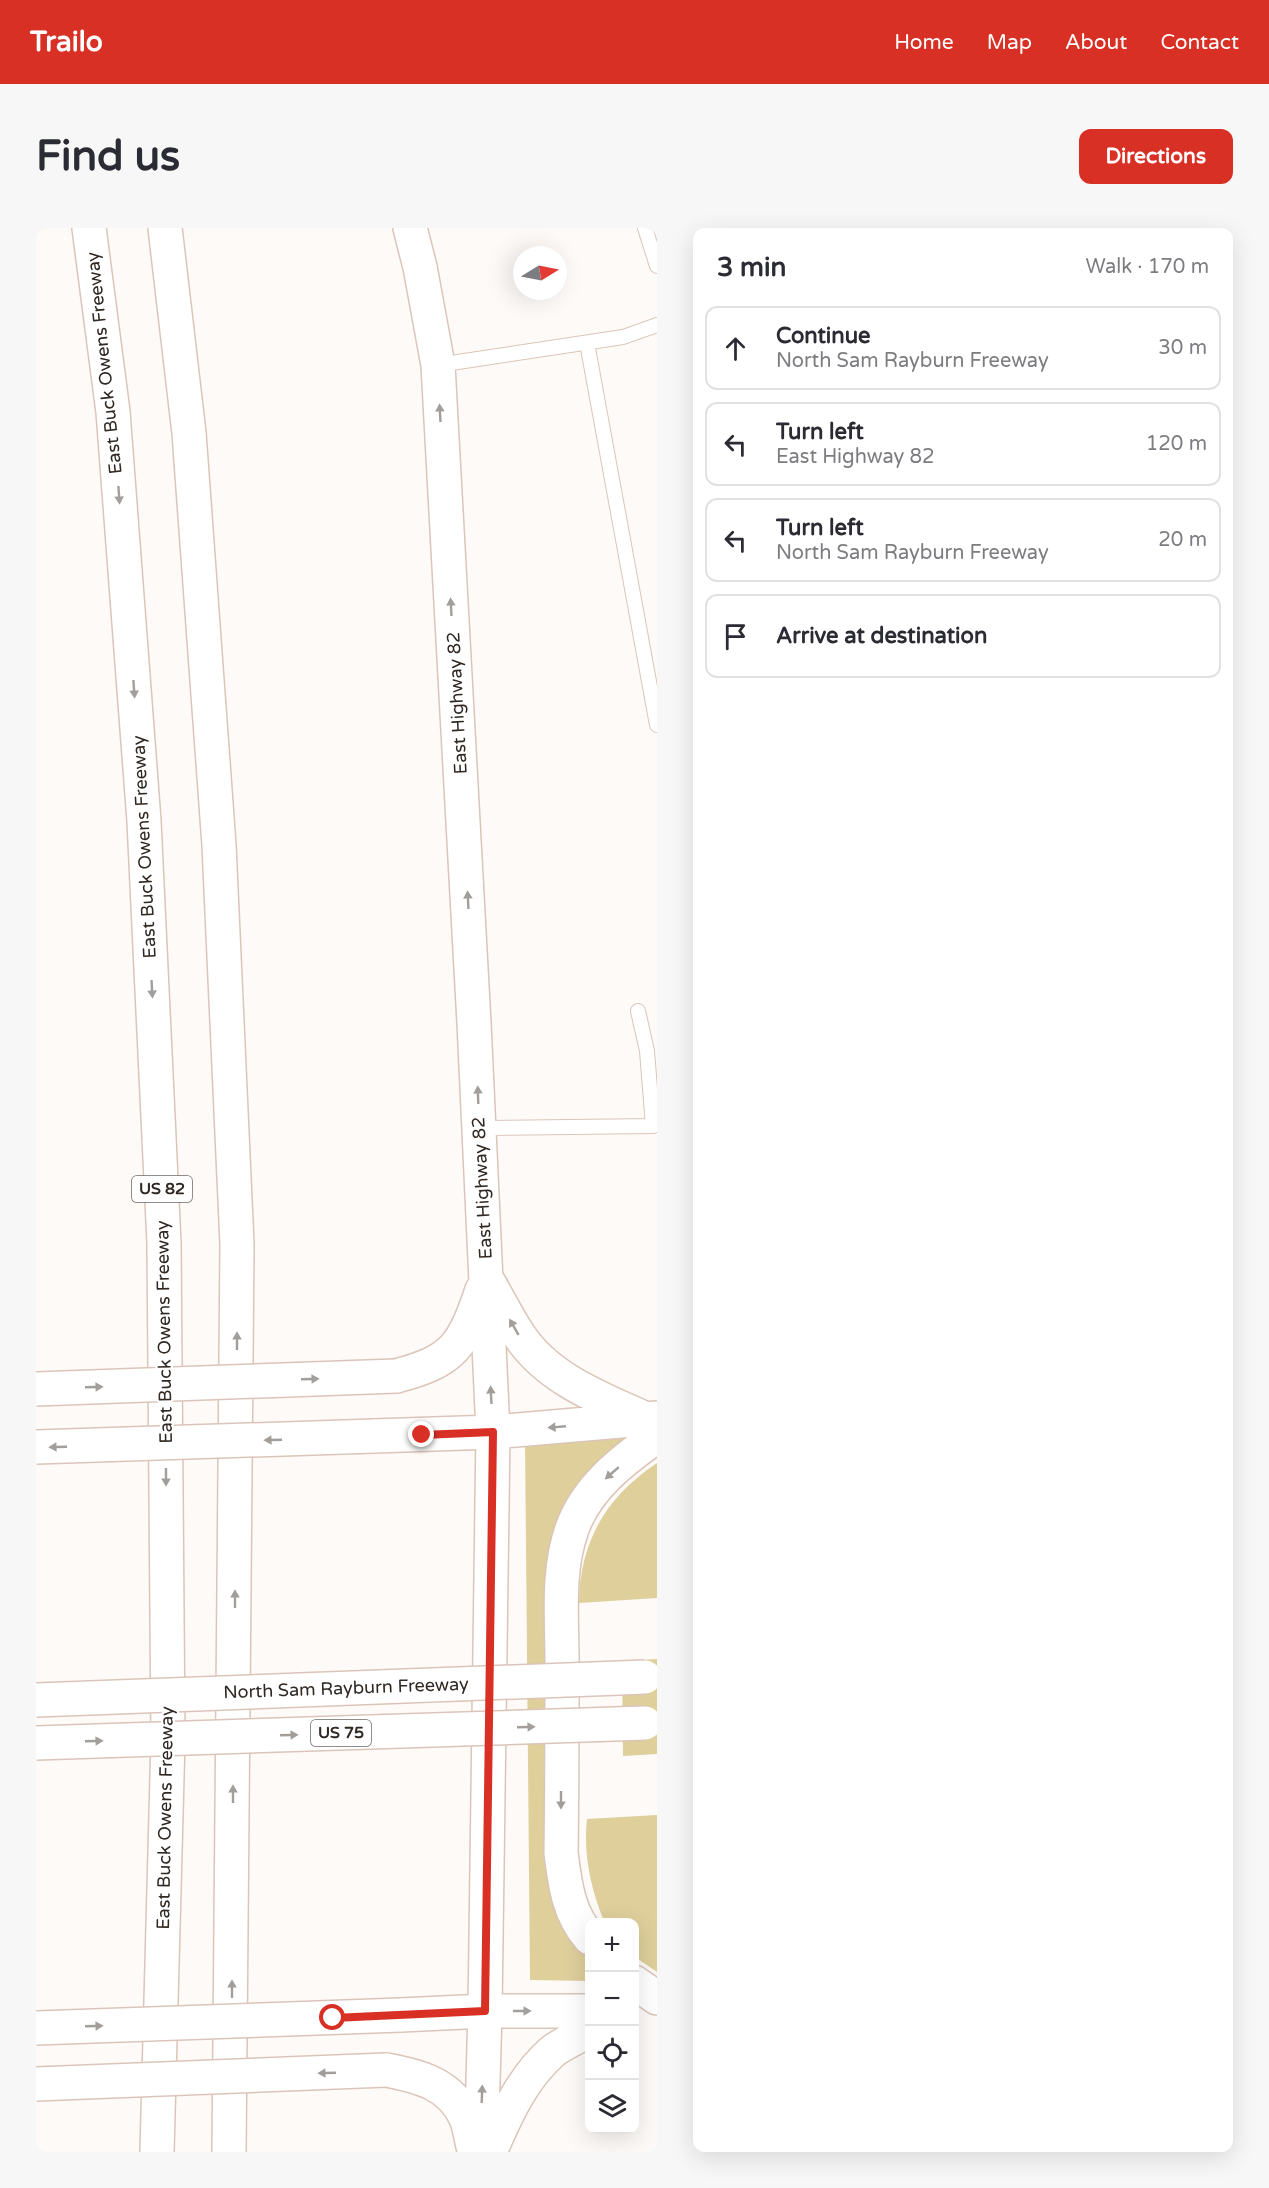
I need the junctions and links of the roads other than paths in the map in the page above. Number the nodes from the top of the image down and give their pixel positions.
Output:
1 (89, 228) edge
2 (165, 228) edge
3 (410, 228) edge
4 (645, 228) edge
5 (657, 266) edge
6 (657, 325) edge
7 (587, 343) junction
8 (438, 365) junction
9 (657, 725) edge
10 (638, 1011) dead end
11 (655, 1126) edge
12 (479, 1128) junction
13 (486, 1277) junction
14 (36, 1389) edge
15 (653, 1424) edge
16 (493, 1432) junction
17 (36, 1447) edge
18 (651, 1677) edge
19 (36, 1700) edge
20 (651, 1723) edge
21 (36, 1743) edge
22 (585, 1930) edge
23 (639, 1985) edge
24 (657, 1998) edge
25 (657, 2008) edge
26 (639, 2010) edge
27 (485, 2011) junction
28 (585, 2011) edge
29 (36, 2028) edge
30 (585, 2033) edge
31 (36, 2084) edge
32 (157, 2152) edge
33 (229, 2152) edge
34 (474, 2152) edge
35 (481, 2152) edge
36 (490, 2152) edge

1 -> 32 main road, East Buck Owens Freeway / US 82
33 -> 2 main road
3 - 8 main road, East Highway 82
4 - 5 lane
6 - 7 lane
7 - 8 lane
7 - 9 lane
12 -> 8 main road, East Highway 82
10 - 11 lane
11 - 12 lane
12 - 13 main road, East Highway 82
14 -> 13 main road, bridge
15 -> 13 main road
16 -> 13 main road, East Highway 82
15 -> 16 main road
15 -> 22 main road
16 -> 17 main road, bridge
16 - 27 main road, East Highway 82
18 - 19 main road, North Sam Rayburn Freeway, bridge
21 -> 20 main road, US 75, bridge
23 - 24 main road
25 - 26 main road
27 -> 28 main road
29 -> 27 main road, bridge
35 -> 27 main road, East Highway 82
30 - 36 main road
34 -> 31 main road, bridge

